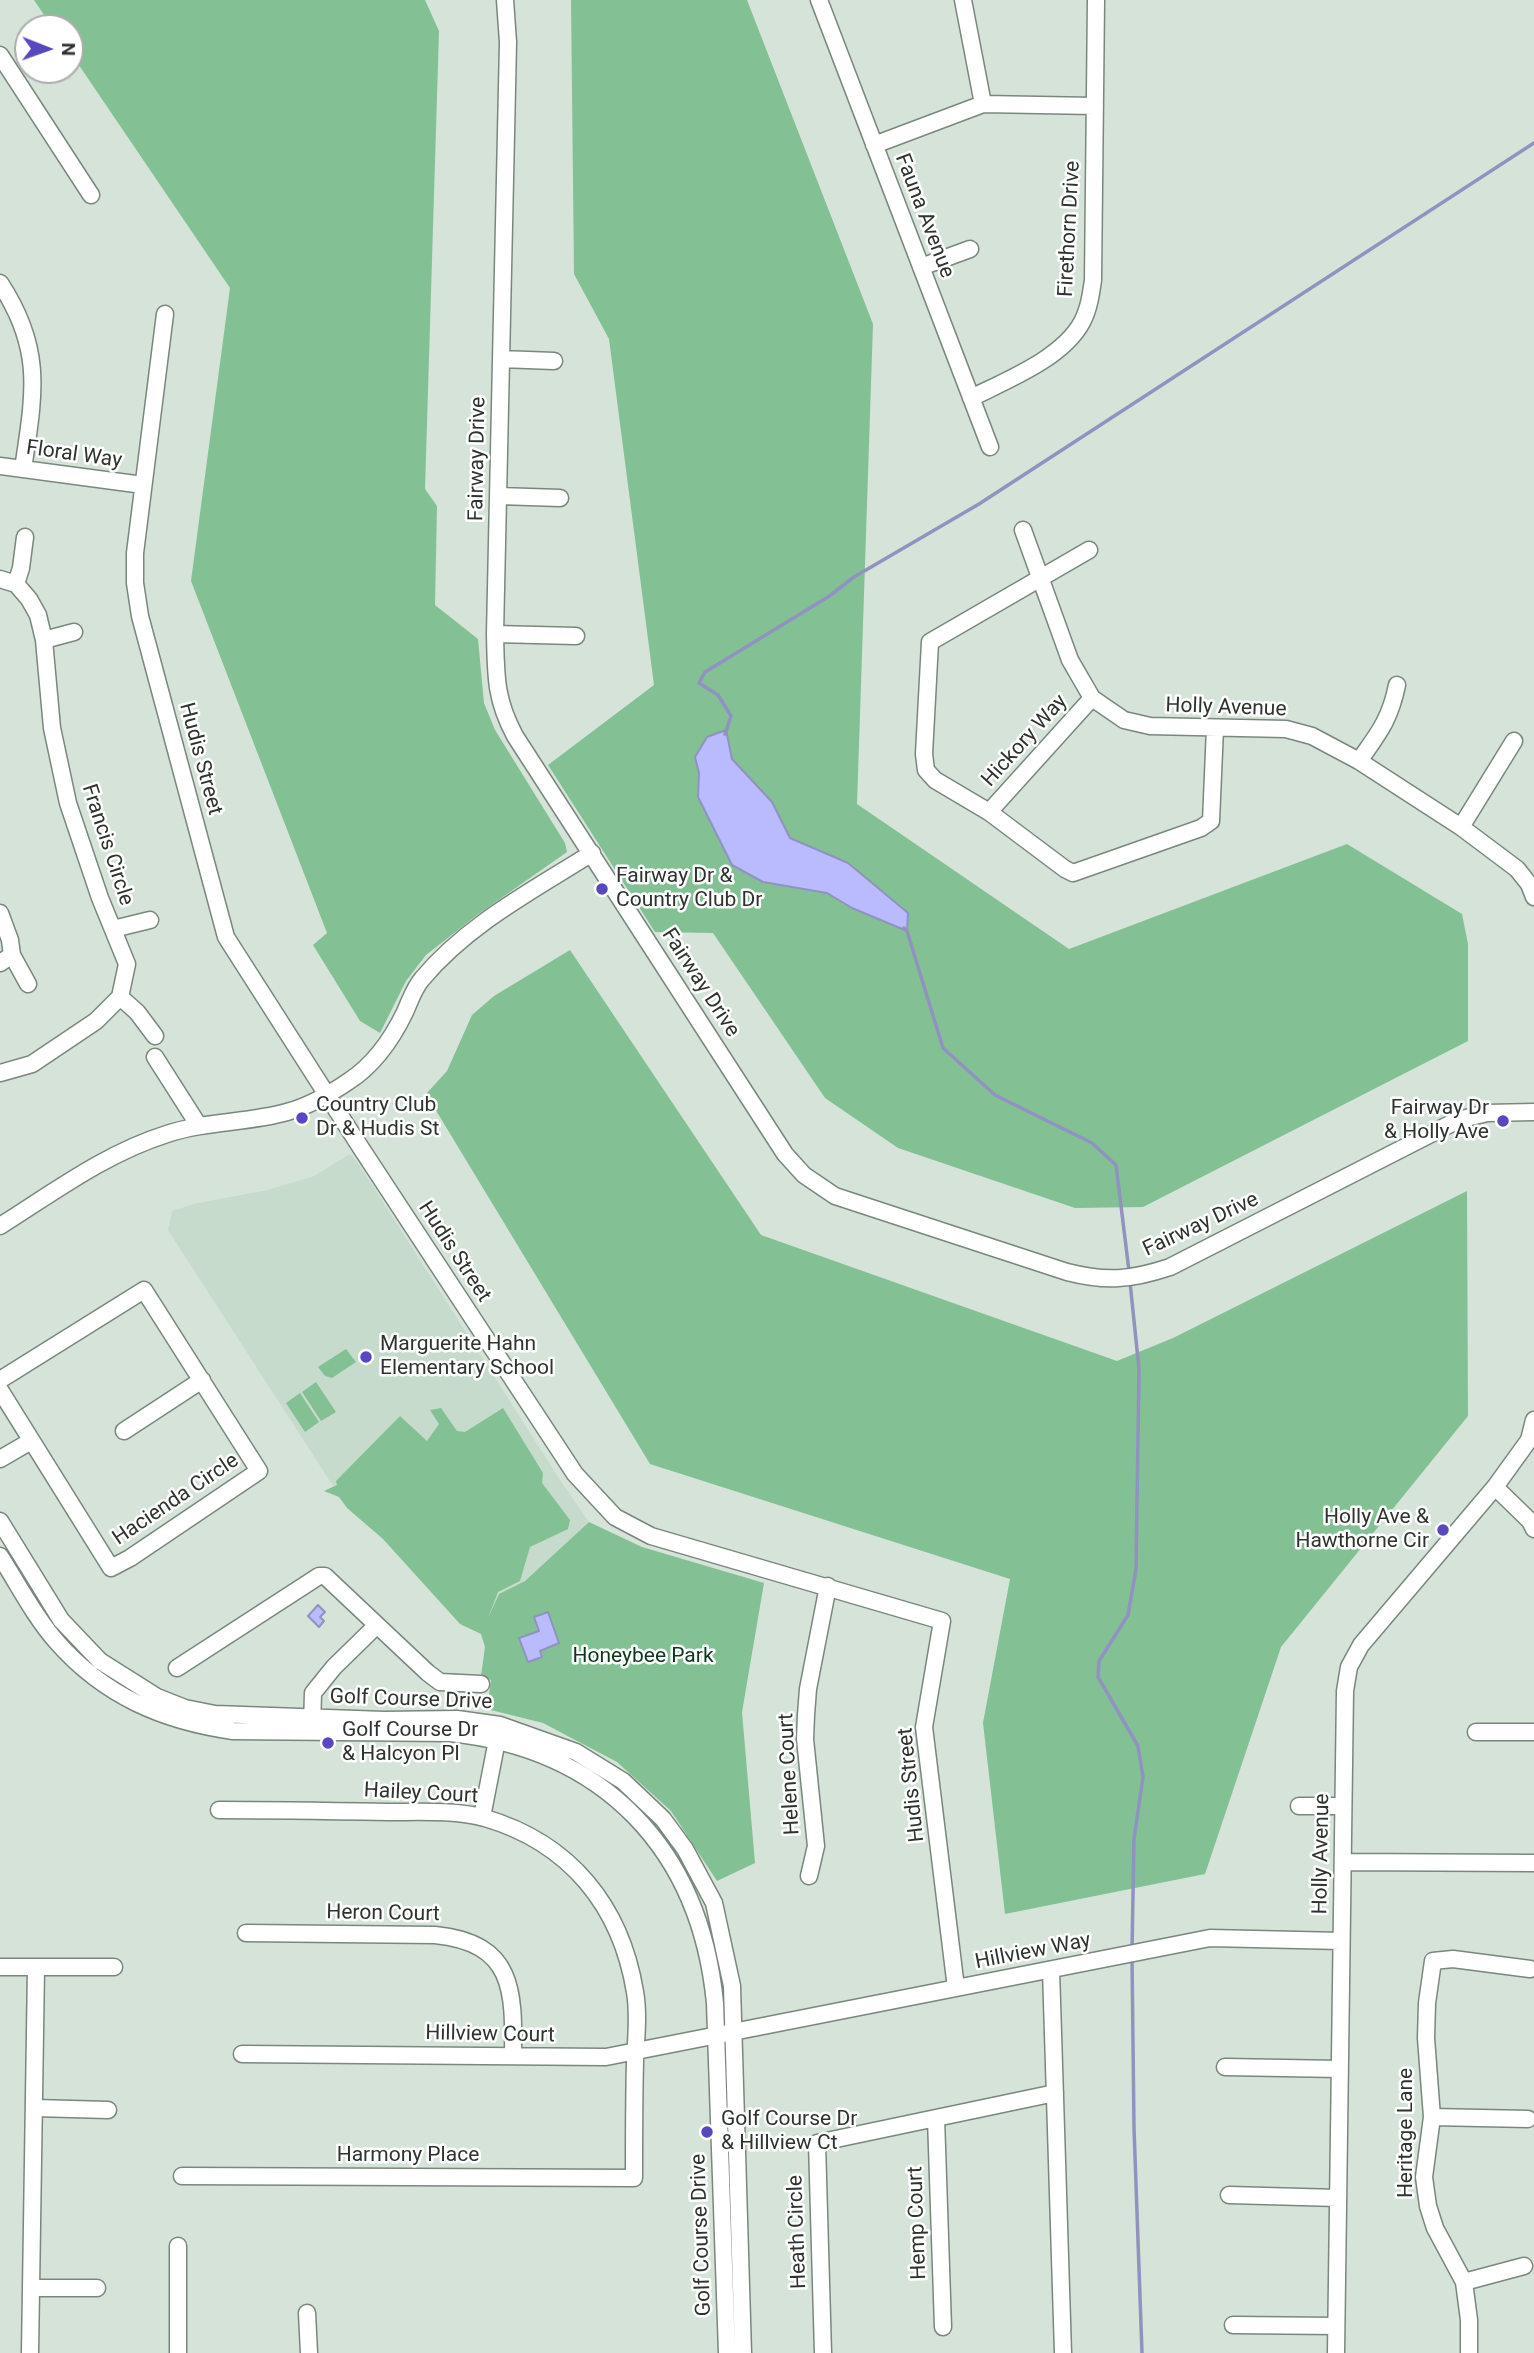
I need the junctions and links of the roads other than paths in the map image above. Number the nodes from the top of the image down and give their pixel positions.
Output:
1 (505, 0) edge
2 (819, 0) edge
3 (963, 0) edge
4 (1096, 0) edge
5 (2, 63) edge
6 (983, 104) junction
7 (1095, 106) junction
8 (874, 145) junction
9 (91, 195) dead end
10 (970, 249) dead end
11 (921, 267) junction
12 (0, 283) edge
13 (166, 314) dead end
14 (501, 359) junction
15 (554, 361) dead end
16 (971, 398) junction
17 (990, 447) dead end
18 (0, 466) edge
19 (23, 469) junction
20 (143, 485) junction
21 (499, 496) junction
22 (560, 498) dead end
23 (1023, 530) dead end
24 (25, 537) dead end
25 (1089, 550) dead end
26 (1039, 578) junction
27 (8, 582) edge
28 (74, 632) dead end
29 (495, 634) junction
30 (576, 636) dead end
31 (44, 640) junction
32 (1397, 685) dead end
33 (1092, 698) junction
34 (1215, 728) junction
35 (1514, 741) dead end
36 (1359, 761) junction
37 (989, 812) junction
38 (1461, 827) junction
39 (592, 853) junction
40 (1534, 897) edge
41 (0, 913) edge
42 (150, 920) dead end
43 (113, 929) junction
44 (6, 959) edge
45 (29, 984) dead end
46 (120, 997) junction
47 (155, 1036) dead end
48 (155, 1057) dead end
49 (0, 1073) edge
50 (326, 1095) junction
51 (1534, 1112) edge
52 (199, 1126) junction
53 (0, 1226) edge
54 (0, 1380) edge
55 (202, 1380) junction
56 (0, 1390) edge
57 (1534, 1420) edge
58 (124, 1431) dead end
59 (31, 1441) junction
60 (0, 1459) edge
61 (1495, 1487) junction
62 (0, 1521) edge
63 (1534, 1529) edge
64 (0, 1556) edge
65 (828, 1586) junction
66 (377, 1625) junction
67 (177, 1668) dead end
68 (481, 1684) dead end
69 (312, 1725) junction
70 (499, 1732) junction
71 (1476, 1732) dead end
72 (1534, 1732) edge
73 (1299, 1806) dead end
74 (1343, 1807) junction
75 (219, 1810) dead end
76 (482, 1817) junction
77 (1343, 1862) junction
78 (1534, 1863) edge
79 (809, 1877) dead end
80 (246, 1933) dead end
81 (1342, 1941) junction
82 (0, 1967) edge
83 (114, 1967) dead end
84 (36, 1968) junction
85 (1530, 1969) dead end
86 (1051, 1970) junction
87 (956, 1988) junction
88 (735, 2032) junction
89 (716, 2036) junction
90 (636, 2052) junction
91 (242, 2054) dead end
92 (513, 2056) junction
93 (1225, 2067) dead end
94 (1340, 2069) junction
95 (1055, 2093) junction
96 (35, 2108) junction
97 (108, 2110) dead end
98 (1432, 2117) junction
99 (936, 2118) junction
100 (1528, 2119) dead end
101 (182, 2176) dead end
102 (634, 2178) joint
103 (1229, 2195) dead end
104 (1338, 2198) junction
105 (178, 2246) dead end
106 (1524, 2266) dead end
107 (1464, 2282) junction
108 (32, 2288) junction
109 (97, 2288) dead end
110 (307, 2313) dead end
111 (1233, 2325) dead end
112 (1336, 2326) junction
113 (943, 2327) dead end
114 (30, 2353) edge
115 (178, 2353) edge
116 (309, 2353) edge
117 (727, 2353) edge
118 (743, 2353) edge
119 (823, 2353) edge
120 (1063, 2353) edge
121 (1336, 2353) edge
122 (1469, 2353) edge

1 - 14 street, Fairway Drive
2 - 8 street, Fauna Avenue
3 - 6 street
4 - 7 street, Firethorn Drive
5 - 9 street
6 - 7 street
6 - 8 street
7 - 16 street, Firethorn Drive
8 - 11 street, Fauna Avenue
10 - 11 street
11 - 16 street, Fauna Avenue
12 - 19 street
13 - 20 street, Hudis Street
14 - 15 street
14 - 21 street, Fairway Drive
16 - 17 street, Fauna Avenue
18 - 19 street, Floral Way
19 - 20 street, Floral Way
20 - 50 street, Hudis Street
21 - 22 street
21 - 29 street, Fairway Drive
23 - 26 street, Holly Avenue
24 - 27 street
25 - 26 street
26 - 33 street, Holly Avenue
26 - 37 street
27 - 31 street, Francis Circle
28 - 31 street
29 - 30 street
29 - 39 street, Fairway Drive
31 - 43 street, Francis Circle
32 - 36 street
33 - 34 street, Holly Avenue
33 - 37 street, Hickory Way
34 - 36 street, Holly Avenue
34 - 37 street
35 - 38 street
36 - 38 street, Holly Avenue
38 - 40 street, Holly Avenue
39 - 50 street
39 - 51 street, Fairway Drive
41 - 44 street
42 - 43 street
43 - 46 street, Francis Circle
44 - 45 street
46 - 47 street
46 - 49 street
48 - 52 street
50 - 52 street
50 - 65 street, Hudis Street
52 - 53 street
54 - 55 street, Hacienda Circle
55 - 58 street
55 - 59 street, Hacienda Circle
56 - 59 street, Hacienda Circle
57 - 61 street, Holly Avenue
59 - 60 street
61 - 63 street
61 - 74 street, Holly Avenue
62 - 69 street, Golf Course Drive
64 - 69 street, Golf Course Drive
65 - 79 street, Helene Court
65 - 87 street, Hudis Street
66 - 67 street
66 - 68 street
66 - 69 street
69 - 70 street, Golf Course Drive
70 - 76 street
70 - 88 street, Golf Course Drive
70 - 89 street, Golf Course Drive
71 - 72 street
73 - 74 street
74 - 77 street, Holly Avenue
75 - 76 street, Hailey Court
76 - 90 street, Hailey Court
77 - 78 street
77 - 81 street, Holly Avenue
80 - 92 street, Heron Court
81 - 86 street, Hillview Way
81 - 94 street, Holly Avenue
82 - 84 street
83 - 84 street
84 - 96 street
85 - 98 street, Heritage Lane
86 - 87 street, Hillview Way
86 - 95 street
87 - 88 street, Hillview Way
88 - 89 street, Hillview Court
88 - 118 street, Golf Course Drive
89 - 90 street, Hillview Court
89 - 117 street, Golf Course Drive
90 - 92 street, Hillview Court
90 - 102 street, Hailey Court
91 - 92 street, Hillview Court
93 - 94 street
94 - 104 street, Holly Avenue
95 - 99 street, Heath Circle
95 - 120 street
96 - 97 street
96 - 108 street
98 - 100 street
98 - 107 street, Heritage Lane
99 - 113 street, Hemp Court
99 - 119 street, Heath Circle
101 - 102 street, Harmony Place
103 - 104 street
104 - 112 street, Holly Avenue
105 - 115 street
106 - 107 street
107 - 122 street, Heritage Lane
108 - 109 street
108 - 114 street
110 - 116 street
111 - 112 street
112 - 121 street, Holly Avenue

